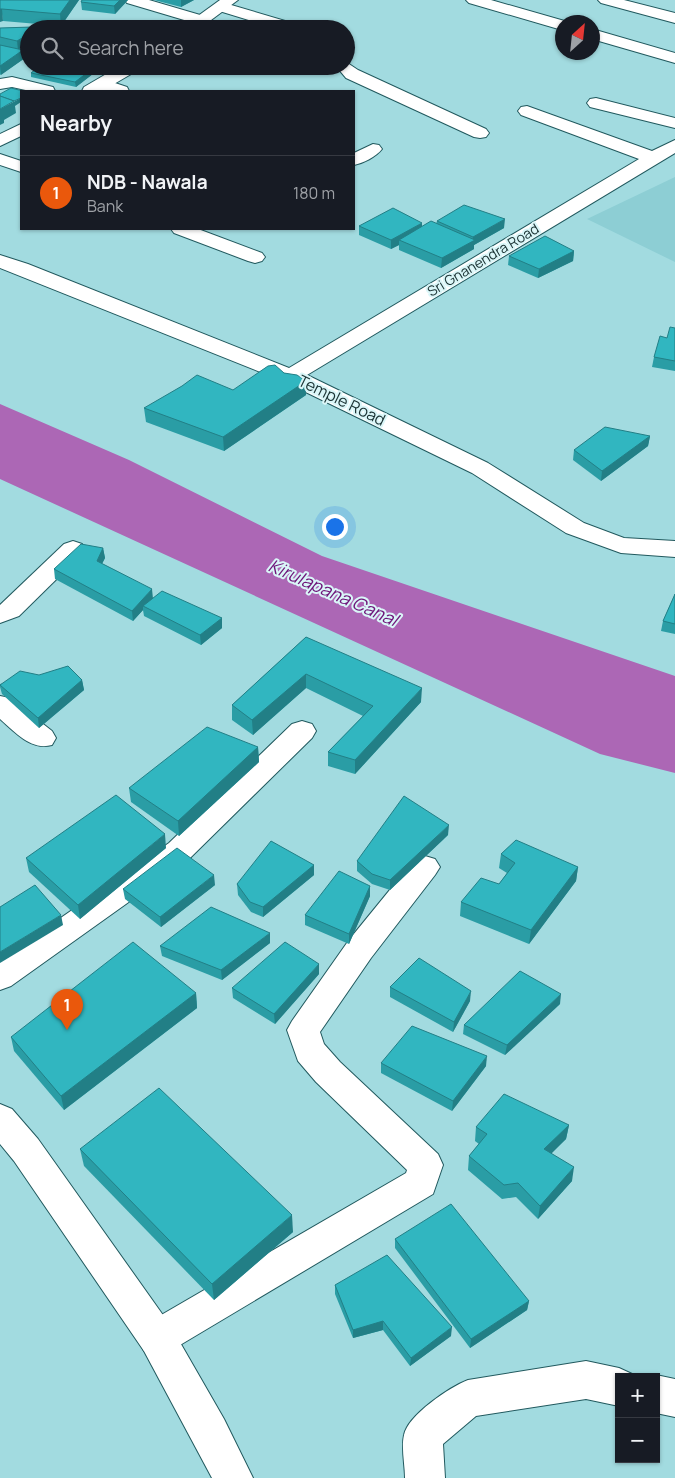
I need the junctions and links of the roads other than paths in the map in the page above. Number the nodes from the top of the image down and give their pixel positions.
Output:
1 (132, 0) edge
2 (474, 0) edge
3 (606, 0) edge
4 (226, 3) edge
5 (675, 18) edge
6 (184, 20) edge
7 (201, 20) edge
8 (272, 20) edge
9 (555, 23) edge
10 (600, 36) edge
11 (675, 58) edge
12 (118, 75) edge
13 (354, 75) edge
14 (0, 84) edge
15 (97, 88) edge
16 (43, 90) edge
17 (113, 90) edge
18 (596, 103) dead end
19 (527, 111) dead end
20 (675, 123) edge
21 (20, 130) edge
22 (480, 133) dead end
23 (0, 141) edge
24 (675, 145) edge
25 (373, 149) dead end
26 (0, 158) edge
27 (653, 158) junction
28 (355, 159) edge
29 (20, 167) edge
30 (184, 230) edge
31 (254, 257) dead end
32 (0, 262) edge
33 (291, 376) junction
34 (73, 549) edge
35 (675, 549) edge
36 (0, 616) edge
37 (0, 705) edge
38 (302, 731) dead end
39 (42, 738) dead end
40 (425, 866) dead end
41 (0, 977) edge
42 (0, 1119) edge
43 (157, 1338) junction
44 (615, 1385) edge
45 (660, 1395) edge
46 (675, 1398) edge
47 (233, 1478) edge
48 (426, 1478) edge

1 - 6 street
2 - 9 street
3 - 5 street
4 - 7 street
4 - 8 street
10 - 11 street
12 - 15 street
13 - 22 street
14 - 16 street
15 - 17 street
18 - 20 street
19 - 27 street
21 - 23 street
24 - 27 street, Sri Gnanendra Road
25 - 28 street
26 - 29 street
27 - 33 street, Sri Gnanendra Road
30 - 31 street
32 - 33 street, Temple Road
33 - 35 street, Temple Road
34 - 36 street
37 - 39 street
38 - 41 street
40 - 43 street
42 - 43 street
43 - 47 street
44 - 48 street
45 - 46 street

